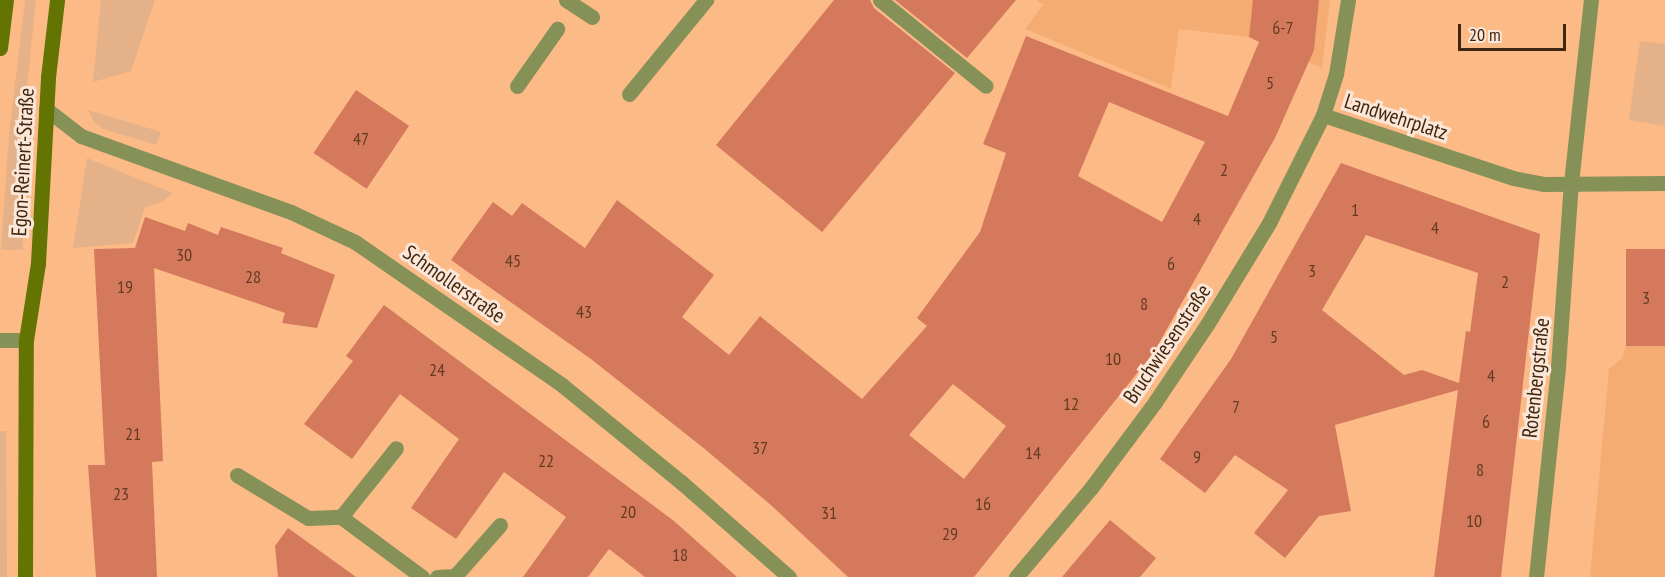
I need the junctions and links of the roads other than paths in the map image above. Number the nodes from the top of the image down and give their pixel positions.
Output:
1 (6, 0) edge
2 (57, 0) edge
3 (566, 0) edge
4 (706, 0) edge
5 (880, 0) edge
6 (1348, 0) edge
7 (1591, 0) edge
8 (592, 17) dead end
9 (556, 28) dead end
10 (0, 48) edge
11 (517, 86) dead end
12 (986, 86) dead end
13 (629, 94) dead end
14 (46, 109) junction
15 (1323, 115) junction
16 (1571, 183) junction
17 (1665, 183) edge
18 (0, 340) edge
19 (26, 340) junction
20 (396, 448) dead end
21 (237, 475) dead end
22 (341, 517) junction
23 (500, 525) dead end
24 (25, 577) edge
25 (422, 577) edge
26 (437, 577) edge
27 (789, 577) edge
28 (1016, 577) edge
29 (1536, 577) edge

1 - 10 main road
2 - 14 main road, Egon-Reinert-Straße
3 - 8 street
4 - 13 street
5 - 12 street
6 - 15 street, Landwehrplatz
7 - 16 street
9 - 11 street
14 - 19 main road, Egon-Reinert-Straße
14 - 27 street, Schmollerstraße
15 - 16 street, Landwehrplatz
15 - 28 street, Bruchwiesenstraße
16 - 17 street, Landwehrplatz
16 - 29 street, Rotenbergstraße
18 - 19 street
19 - 24 main road, Egon-Reinert-Straße
20 - 22 street
21 - 22 street
22 - 25 street
23 - 26 street

